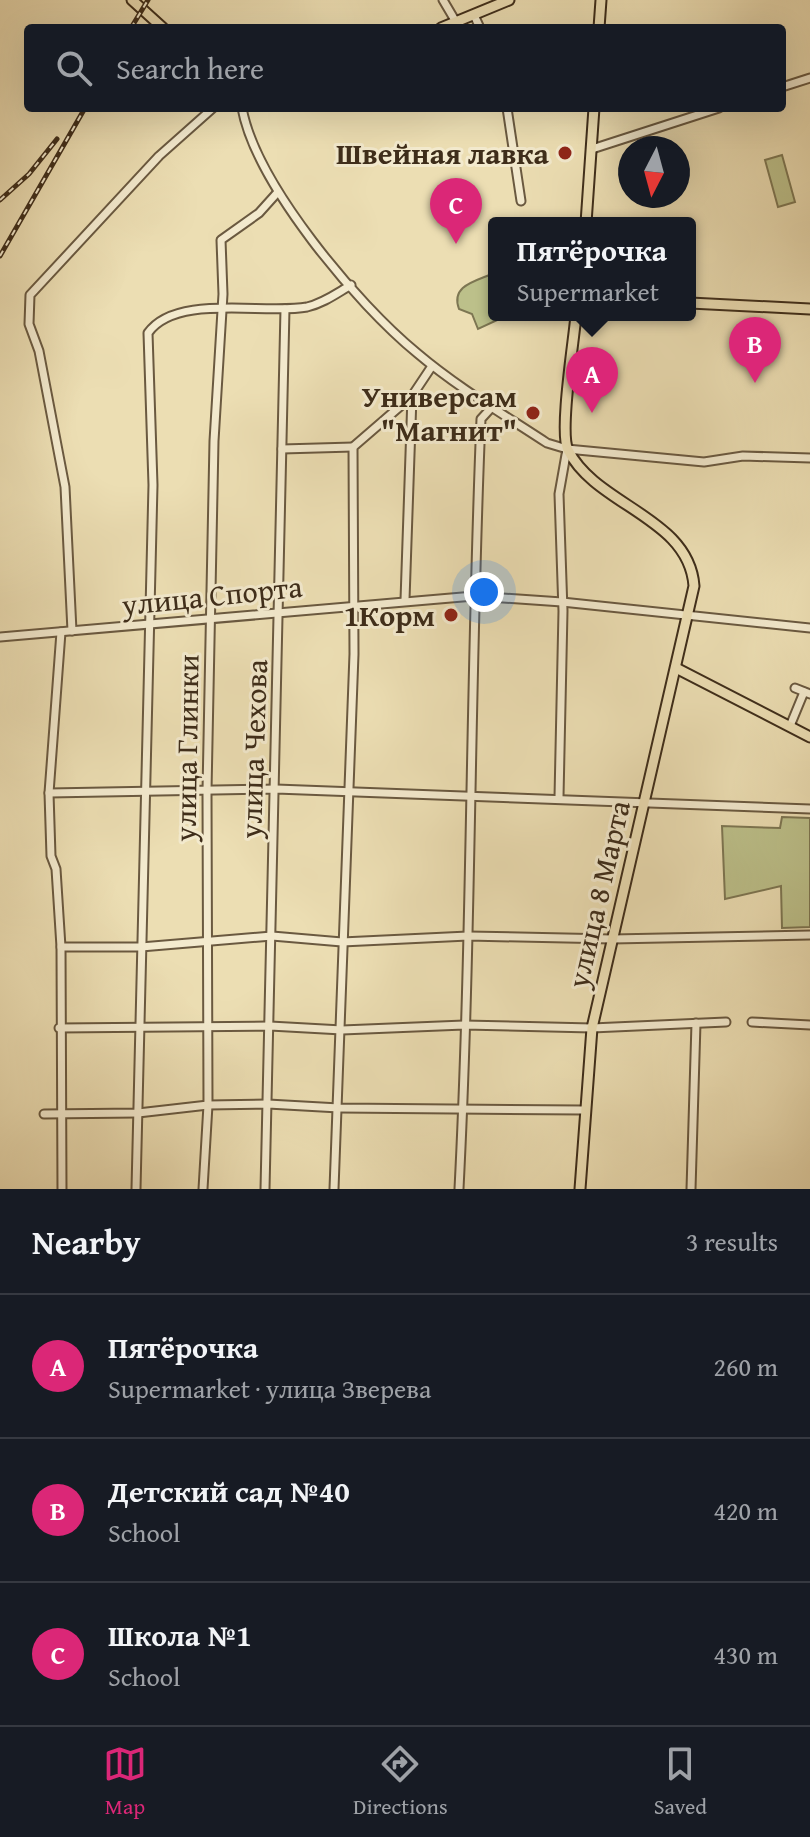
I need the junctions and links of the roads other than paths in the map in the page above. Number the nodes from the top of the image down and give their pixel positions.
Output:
1 (132, 0) edge
2 (443, 0) edge
3 (509, 0) edge
4 (601, 0) edge
5 (474, 15) junction
6 (456, 22) junction
7 (159, 24) edge
8 (451, 24) edge
9 (478, 24) edge
10 (599, 24) edge
11 (810, 78) edge
12 (786, 86) edge
13 (208, 112) edge
14 (243, 112) edge
15 (508, 112) edge
16 (594, 112) edge
17 (707, 112) edge
18 (592, 149) junction
19 (277, 193) junction
20 (521, 201) dead end
21 (586, 217) edge
22 (351, 285) junction
23 (696, 303) edge
24 (220, 308) junction
25 (285, 309) junction
26 (810, 309) edge
27 (575, 321) edge
28 (432, 366) junction
29 (412, 396) junction
30 (492, 407) junction
31 (353, 447) junction
32 (282, 449) junction
33 (567, 449) junction
34 (810, 458) edge
35 (474, 596) junction
36 (405, 600) junction
37 (562, 602) junction
38 (352, 605) junction
39 (281, 612) junction
40 (689, 614) junction
41 (212, 620) junction
42 (147, 626) junction
43 (810, 628) edge
44 (72, 631) junction
45 (61, 632) junction
46 (0, 637) edge
47 (676, 668) junction
48 (795, 688) dead end
49 (807, 693) edge
50 (790, 726) junction
51 (810, 737) edge
52 (276, 789) junction
53 (145, 790) junction
54 (207, 791) junction
55 (349, 792) junction
56 (49, 793) junction
57 (472, 797) junction
58 (559, 797) junction
59 (644, 804) junction
60 (810, 809) edge
61 (810, 935) edge
62 (272, 936) junction
63 (468, 936) junction
64 (612, 939) junction
65 (342, 942) junction
66 (208, 943) junction
67 (61, 947) junction
68 (141, 947) junction
69 (726, 1022) dead end
70 (752, 1022) dead end
71 (696, 1023) junction
72 (464, 1025) junction
73 (810, 1025) edge
74 (270, 1026) junction
75 (61, 1028) junction
76 (207, 1028) junction
77 (592, 1028) junction
78 (141, 1029) junction
79 (342, 1030) junction
80 (268, 1104) junction
81 (208, 1105) junction
82 (463, 1107) junction
83 (339, 1108) junction
84 (583, 1110) junction
85 (61, 1112) junction
86 (138, 1113) junction
87 (44, 1114) dead end
88 (62, 1189) edge
89 (136, 1189) edge
90 (203, 1189) edge
91 (265, 1189) edge
92 (334, 1189) edge
93 (459, 1189) edge
94 (580, 1189) edge
95 (691, 1189) edge

1 - 7 main road
2 - 6 street
3 - 5 main road
4 - 10 main road
5 - 6 main road
5 - 9 street
6 - 8 main road
11 - 12 street
13 - 44 street
14 - 19 street
15 - 20 street
16 - 18 main road
17 - 18 street
18 - 21 main road
19 - 22 street
19 - 24 street, улица Глинки
22 - 25 street
22 - 28 street
23 - 26 main road
24 - 25 street
24 - 41 street, улица Глинки
24 - 42 street
25 - 32 street, улица Чехова
27 - 33 main road
28 - 29 street
28 - 30 street
29 - 31 street
29 - 36 street
30 - 33 street
30 - 35 street
31 - 32 street
31 - 38 street
32 - 39 street, улица Чехова
33 - 34 street
33 - 37 street
33 - 40 main road, улица 8 Марта
35 - 36 street, улица Спорта
35 - 37 street, улица Спорта
35 - 57 street
36 - 38 street, улица Спорта
37 - 40 street, улица Спорта
37 - 58 street
38 - 39 street, улица Спорта
38 - 55 street
39 - 41 street, улица Спорта
39 - 52 street, улица Чехова
40 - 43 street, улица Спорта
40 - 47 main road, улица 8 Марта
41 - 42 street, улица Спорта
41 - 54 street, улица Глинки
42 - 44 street, улица Спорта
42 - 53 street
44 - 45 street, улица Спорта
45 - 46 street, улица Спорта
45 - 56 street
47 - 50 main road
47 - 59 main road, улица 8 Марта
48 - 49 street
49 - 50 street
50 - 51 main road
52 - 54 street
52 - 55 street
52 - 62 street, улица Чехова
53 - 54 street
53 - 56 street
53 - 68 street
54 - 66 street, улица Глинки
55 - 57 street
55 - 65 street
56 - 67 street
57 - 58 street
57 - 63 street
58 - 59 street
59 - 60 street
59 - 64 main road, улица 8 Марта
61 - 64 street
62 - 65 street
62 - 66 street
62 - 74 street, улица Чехова
63 - 64 street
63 - 65 street
63 - 72 street
64 - 77 main road, улица 8 Марта
65 - 79 street
66 - 68 street
66 - 76 street, улица Глинки
67 - 68 street
67 - 75 street
68 - 78 street
69 - 71 street
70 - 73 street
71 - 77 street
71 - 95 street
72 - 77 street
72 - 79 street
72 - 82 street
74 - 76 street
74 - 79 street
74 - 80 street, улица Чехова
75 - 78 street
75 - 85 street
76 - 78 street
76 - 81 street, улица Глинки
77 - 84 main road, улица 8 Марта
78 - 86 street
79 - 83 street
80 - 81 street
80 - 83 street
80 - 91 street, улица Чехова
81 - 86 street
81 - 90 street, улица Глинки
82 - 83 street
82 - 84 street
82 - 93 street
83 - 92 street
84 - 94 main road, улица 8 Марта
85 - 86 street
85 - 87 street
85 - 88 street
86 - 89 street

